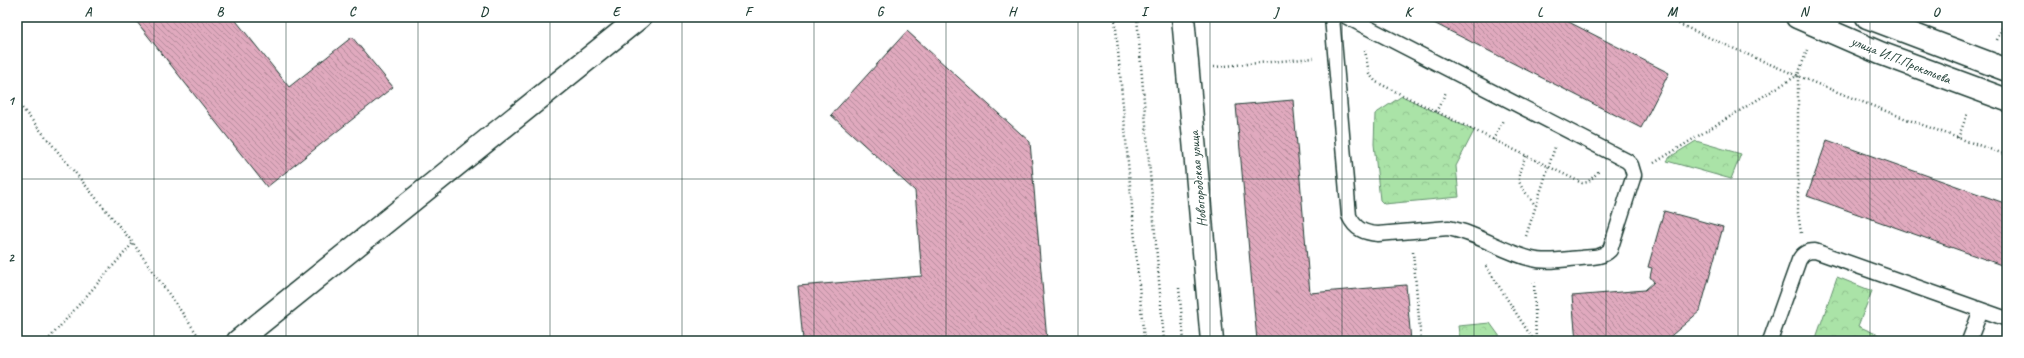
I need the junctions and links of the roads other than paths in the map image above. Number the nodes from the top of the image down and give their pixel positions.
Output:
1 (640, 17) edge
2 (1183, 17) edge
3 (1332, 17) edge
4 (1347, 17) edge
5 (1797, 17) edge
6 (1867, 17) edge
7 (1890, 21) edge
8 (1880, 53) junction
9 (2007, 70) edge
10 (2007, 100) edge
11 (1981, 310) junction
12 (2007, 319) edge
13 (238, 341) edge
14 (1212, 341) edge
15 (1770, 341) edge
16 (1969, 341) edge

1 - 13 street
2 - 14 street, Новогородская улица
3 - 4 lane
5 - 8 street, улица И.П.Прокопьева
6 - 7 street, улица И.П.Прокопьева
7 - 8 street
7 - 9 street, улица И.П.Прокопьева
8 - 10 street, улица И.П.Прокопьева
11 - 12 lane
11 - 15 lane
11 - 16 lane

